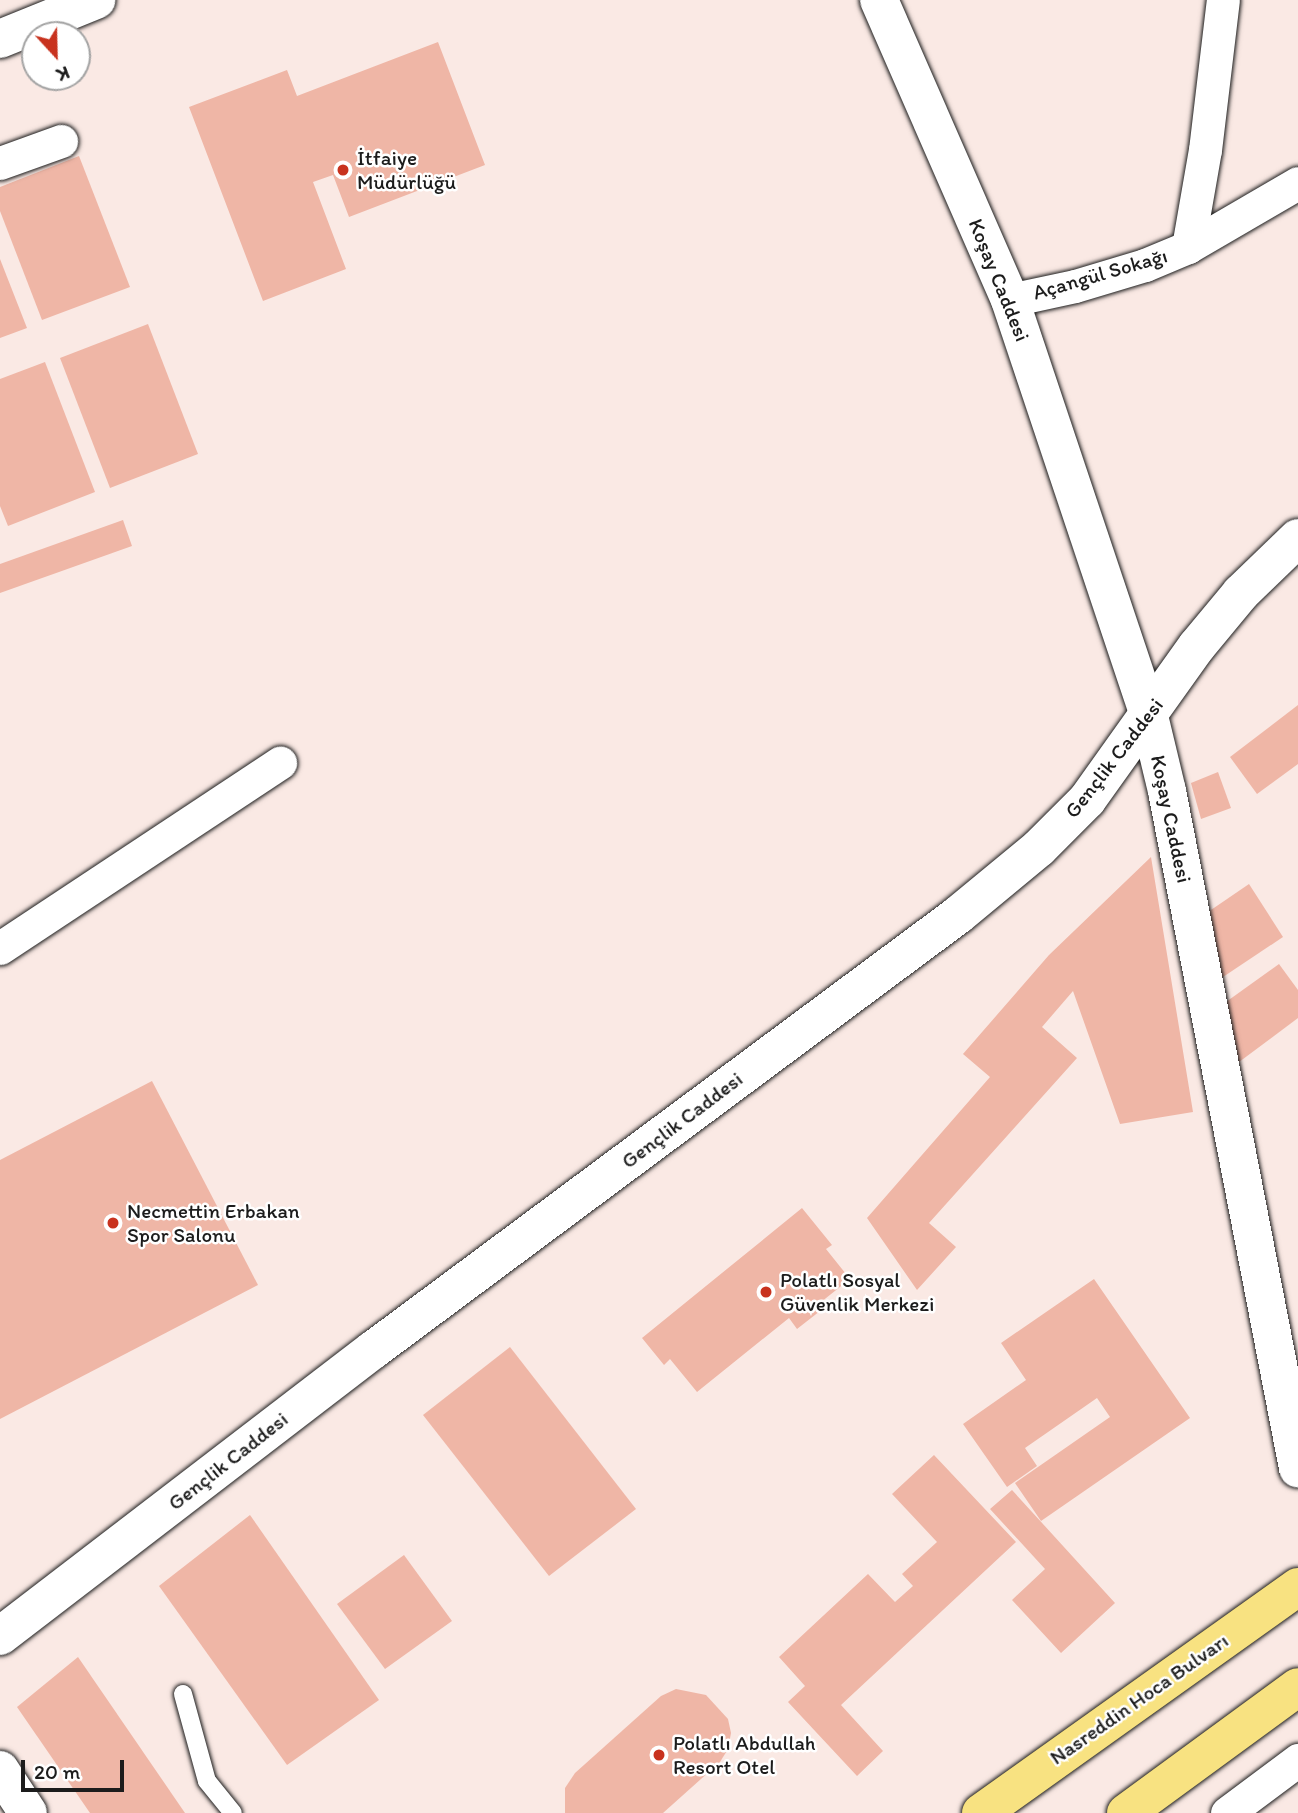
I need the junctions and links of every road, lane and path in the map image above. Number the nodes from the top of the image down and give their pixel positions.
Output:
1 (96, 0) edge
2 (879, 0) edge
3 (1223, 0) edge
4 (0, 38) edge
5 (61, 141) dead end
6 (0, 163) edge
7 (1298, 183) edge
8 (1188, 247) junction
9 (1010, 300) junction
10 (1298, 538) edge
11 (1149, 716) junction
12 (280, 763) dead end
13 (0, 948) edge
14 (1298, 1468) edge
15 (1298, 1587) edge
16 (0, 1636) edge
17 (1298, 1687) edge
18 (183, 1694) dead end
19 (1298, 1760) edge
20 (0, 1770) edge
21 (28, 1813) edge
22 (233, 1813) edge
23 (981, 1813) edge
24 (1126, 1813) edge
25 (1227, 1813) edge

1 - 4 street
2 - 9 street, Koşay Caddesi
3 - 8 street
5 - 6 street
7 - 8 street, Açangül Sokağı
8 - 9 street, Açangül Sokağı
9 - 11 street, Koşay Caddesi
10 - 11 street, Gençlik Caddesi
11 - 14 street, Koşay Caddesi
11 - 16 street, Gençlik Caddesi
12 - 13 street
15 - 23 highway, Nasreddin Hoca Bulvarı
17 - 24 highway
18 - 22 lane
19 - 25 street
20 - 21 street

